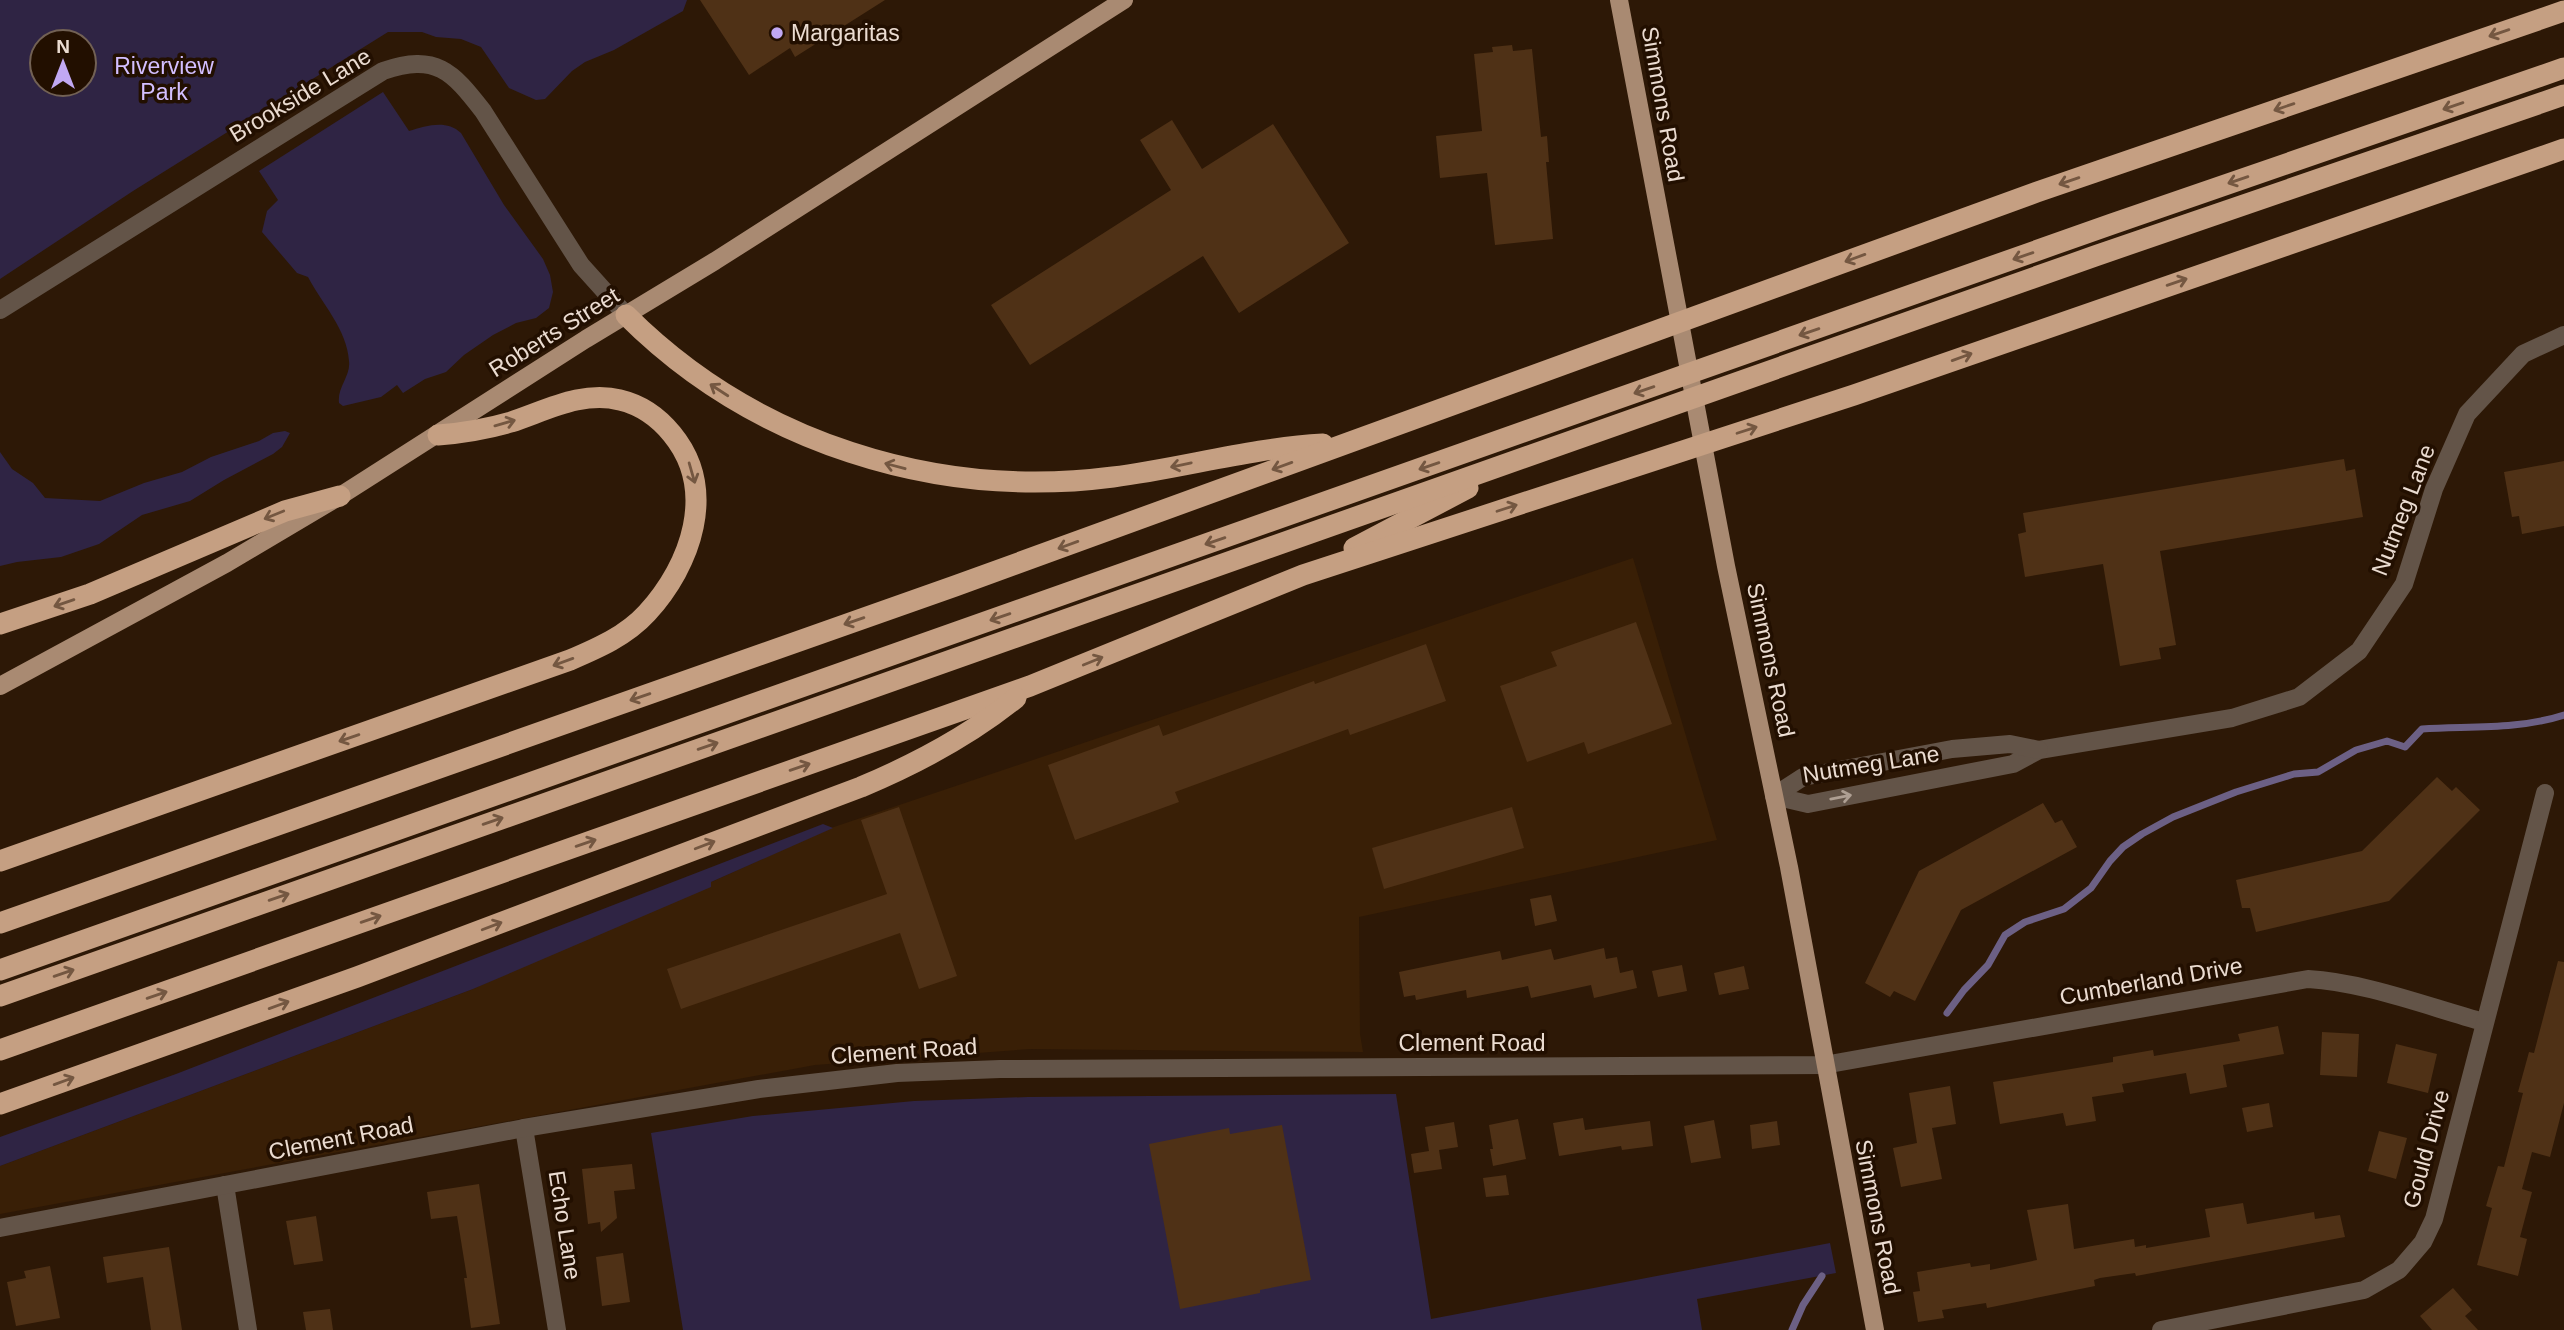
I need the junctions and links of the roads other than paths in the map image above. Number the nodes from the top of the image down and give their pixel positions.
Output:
1 (1124, 0) edge
2 (1619, 0) edge
3 (2564, 11) edge
4 (2564, 68) edge
5 (2564, 95) edge
6 (2564, 149) edge
7 (0, 310) edge
8 (626, 315) junction
9 (2564, 335) edge
10 (438, 435) junction
11 (1346, 443) junction
12 (1502, 465) junction
13 (340, 496) junction
14 (1303, 575) junction
15 (0, 624) edge
16 (0, 686) edge
17 (1030, 686) junction
18 (1990, 746) junction
19 (2039, 750) junction
20 (1990, 768) junction
21 (2544, 793) dead end
22 (1774, 796) junction
23 (0, 861) edge
24 (0, 923) edge
25 (0, 971) edge
26 (0, 996) edge
27 (2484, 1022) junction
28 (0, 1050) edge
29 (1824, 1065) junction
30 (0, 1104) edge
31 (524, 1128) junction
32 (225, 1185) junction
33 (0, 1227) edge
34 (2251, 1322) edge
35 (248, 1330) edge
36 (557, 1330) edge
37 (1875, 1330) edge
38 (2161, 1330) edge

1 - 8 main road, Roberts Street
2 - 22 main road, Simmons Road
3 -> 11 highway
4 -> 25 highway
5 - 12 highway
14 -> 6 highway
7 - 8 street, Brookside Lane
8 - 10 main road, Roberts Street
11 -> 8 highway
9 - 19 street, Nutmeg Lane
10 - 13 main road, Roberts Street
10 -> 23 highway
11 -> 24 highway
12 - 14 highway
26 -> 12 highway
13 -> 15 highway
13 - 16 main road, Roberts Street
17 -> 14 highway
28 -> 17 highway
30 -> 17 highway
18 - 19 street, Nutmeg Lane
18 - 20 street
18 - 22 street, Nutmeg Lane
19 - 20 street, Nutmeg Lane
22 -> 20 street, Nutmeg Lane
21 - 27 street, Gould Drive
22 - 29 main road, Simmons Road
27 - 29 street, Cumberland Drive
27 - 34 street, Gould Drive
29 - 31 street, Clement Road
29 - 37 main road, Simmons Road
31 - 32 street, Clement Road
31 - 36 street, Echo Lane
32 - 33 street, Clement Road
32 - 35 street
34 - 38 street, Gould Drive

